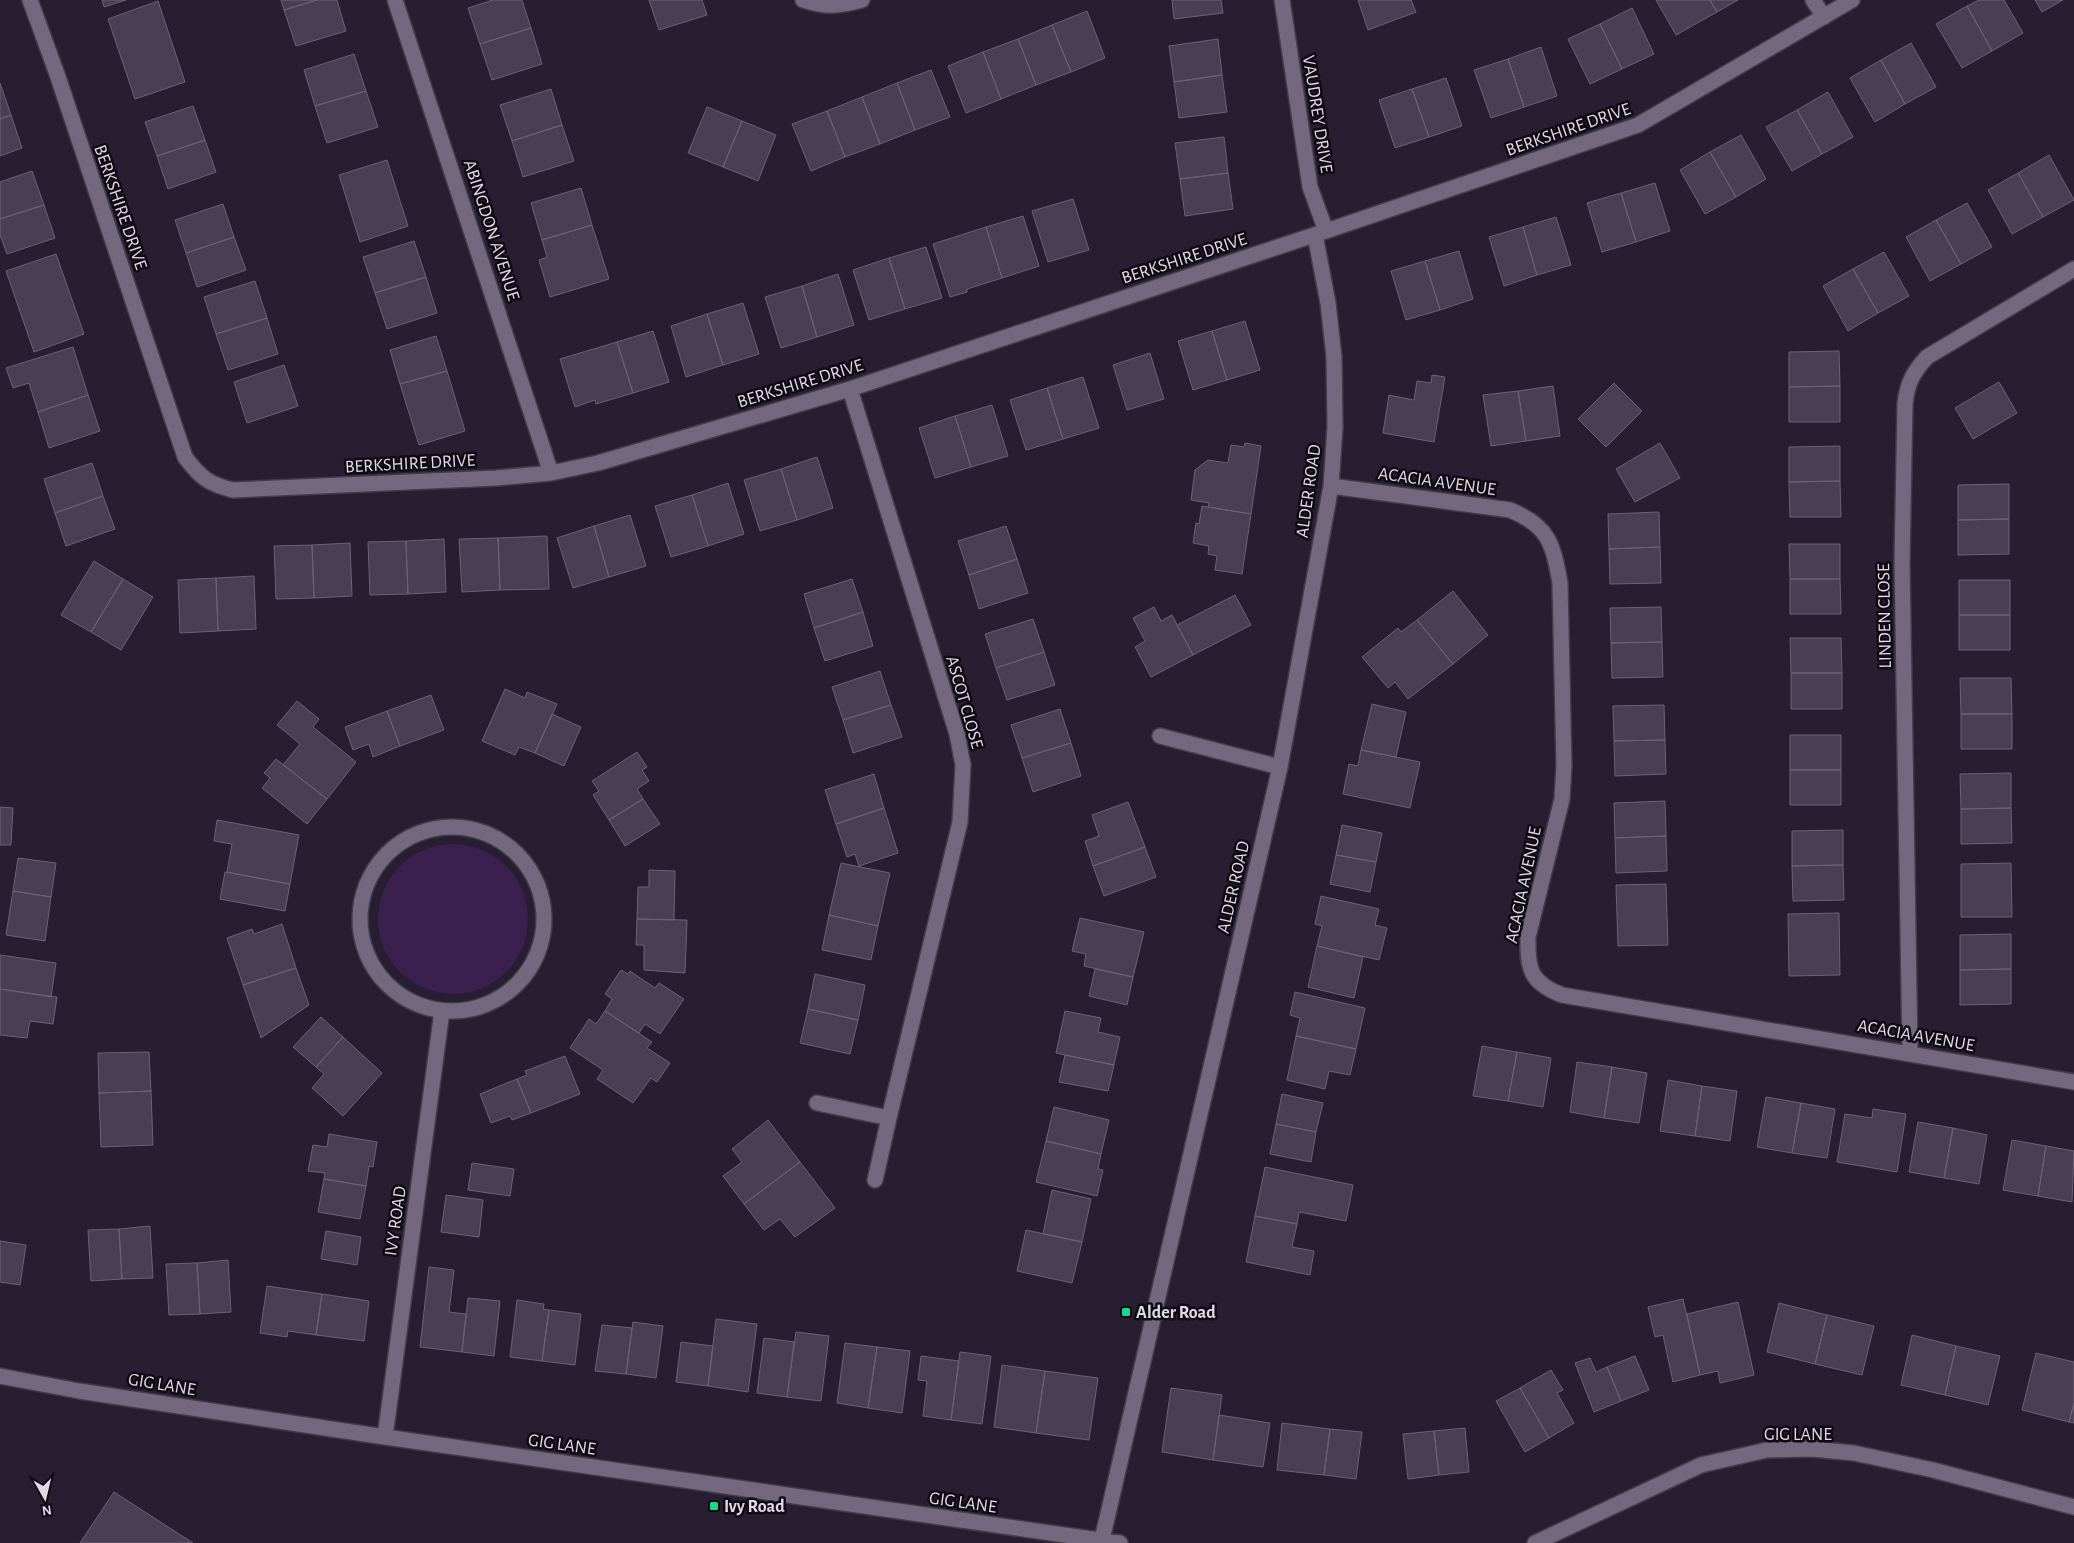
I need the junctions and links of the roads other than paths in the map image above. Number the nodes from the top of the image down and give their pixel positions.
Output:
1 (30, 0) edge
2 (395, 0) edge
3 (803, 0) edge
4 (862, 0) edge
5 (1282, 0) edge
6 (1813, 0) edge
7 (1852, 0) edge
8 (1824, 17) junction
9 (1320, 233) junction
10 (2074, 269) edge
11 (850, 389) junction
12 (551, 472) junction
13 (1331, 486) junction
14 (1160, 736) dead end
15 (1280, 767) junction
16 (442, 1011) junction
17 (1910, 1053) junction
18 (2074, 1082) edge
19 (817, 1103) dead end
20 (889, 1118) junction
21 (875, 1180) dead end
22 (0, 1376) edge
23 (385, 1437) junction
24 (2074, 1507) edge
25 (1102, 1540) junction
26 (1120, 1543) edge
27 (1535, 1543) edge

1 - 12 street, BERKSHIRE DRIVE
2 - 12 street, ABINGDON AVENUE
3 - 4 street
5 - 9 street, VAUDREY DRIVE
6 - 8 street
7 - 8 street, BERKSHIRE DRIVE
8 - 9 street, BERKSHIRE DRIVE
9 - 11 street, BERKSHIRE DRIVE
9 - 13 street, ALDER ROAD
10 - 17 street, LINDEN CLOSE
11 - 12 street, BERKSHIRE DRIVE
11 - 20 street, ASCOT CLOSE
13 - 15 street, ALDER ROAD
13 - 17 street, ACACIA AVENUE
14 - 15 street
15 - 25 street, ALDER ROAD
16 - 16 street
16 - 23 street, IVY ROAD
17 - 18 street, ACACIA AVENUE
19 - 20 street
20 - 21 street, ASCOT CLOSE
22 - 23 street, GIG LANE
23 - 25 street, GIG LANE
24 - 27 street, GIG LANE
25 - 26 street, GIG LANE

